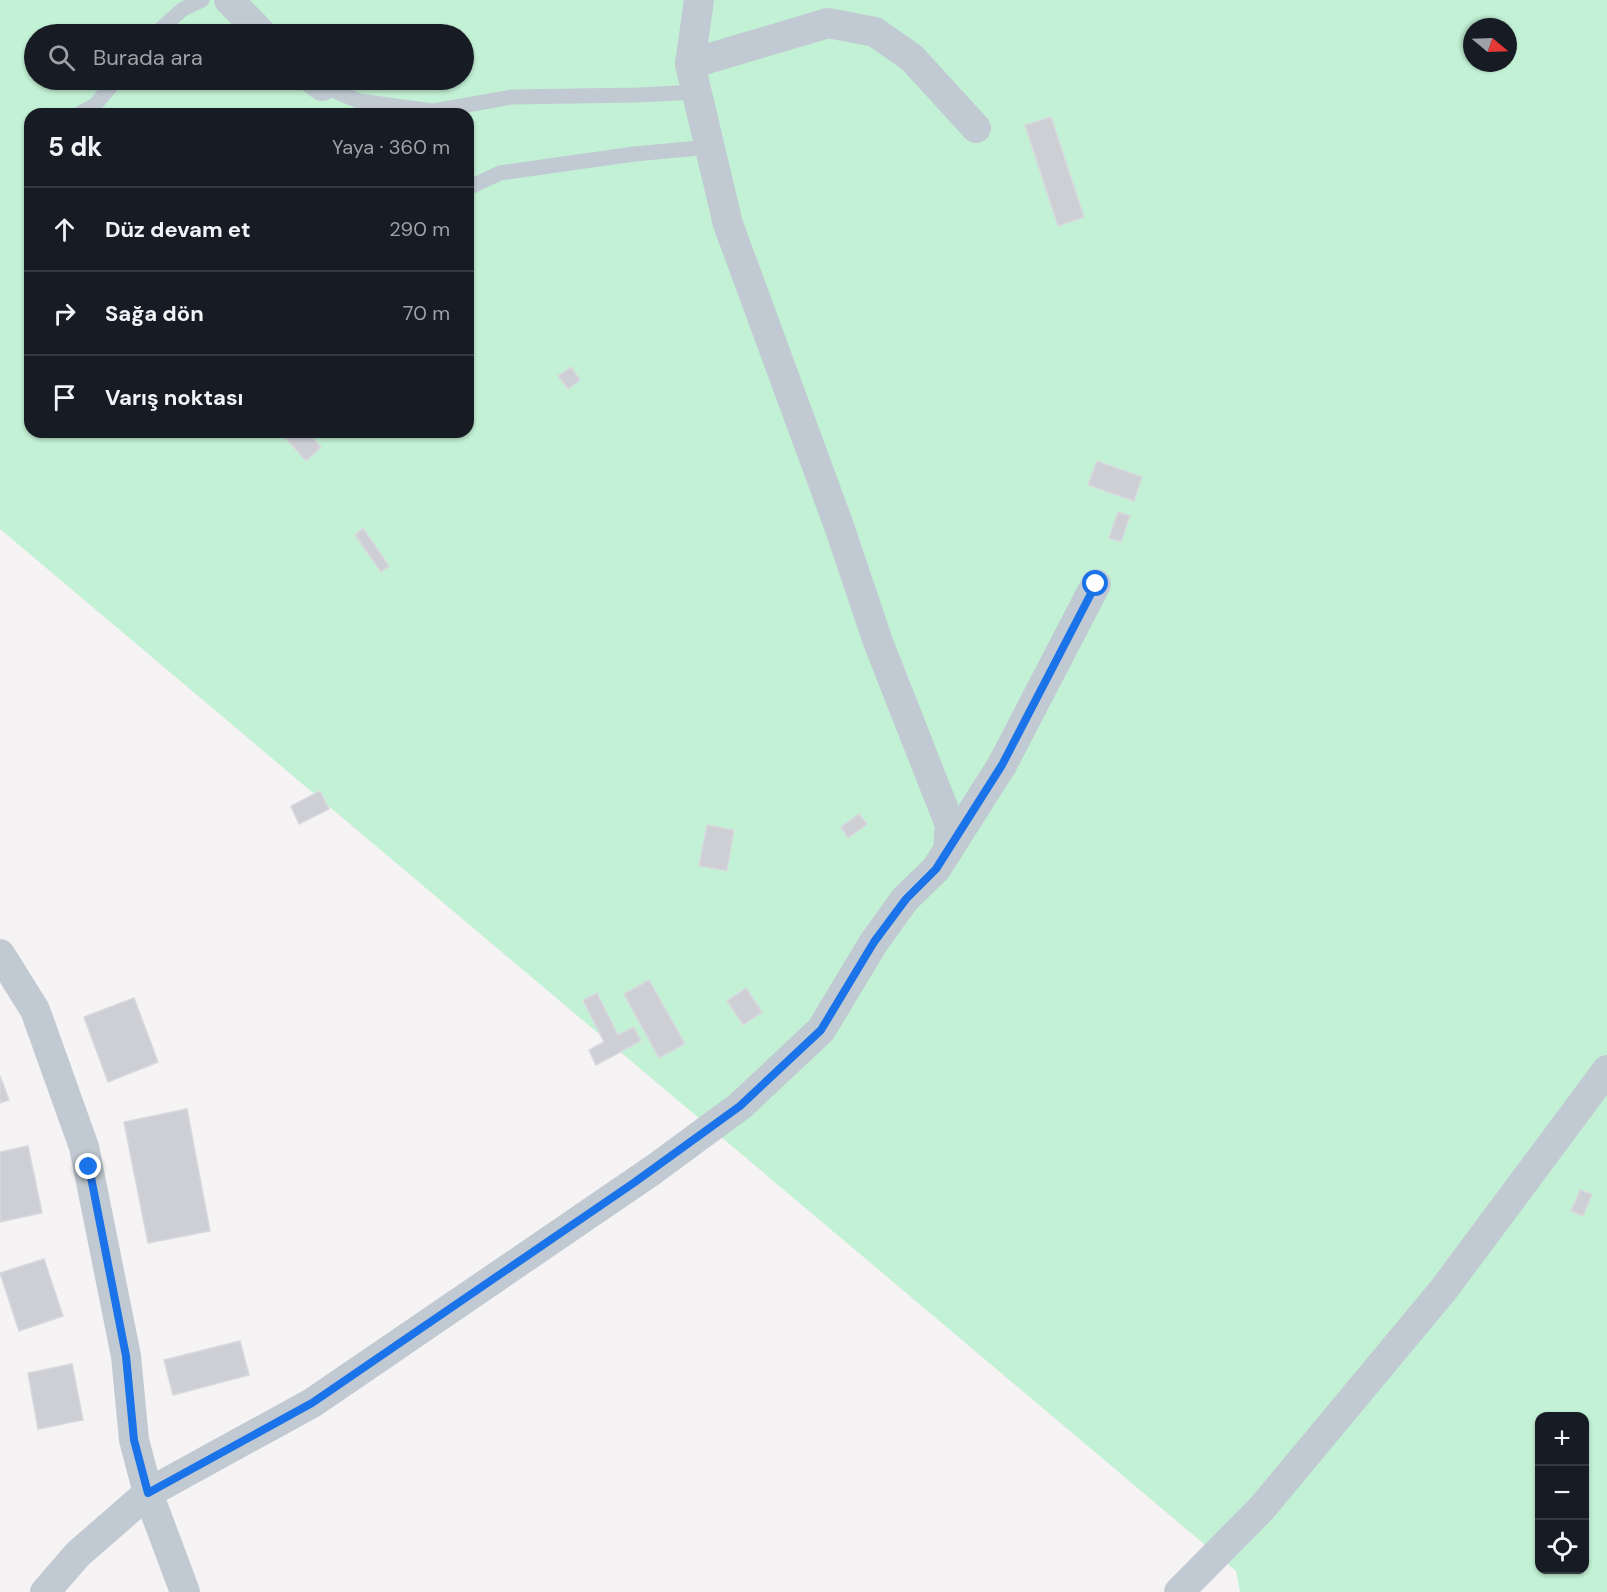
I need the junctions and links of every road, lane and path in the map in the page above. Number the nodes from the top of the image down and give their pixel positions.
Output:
1 (202, 0) edge
2 (229, 0) edge
3 (699, 0) edge
4 (166, 24) edge
5 (252, 24) edge
6 (690, 64) junction
7 (110, 90) edge
8 (334, 90) edge
9 (697, 92) junction
10 (99, 108) edge
11 (410, 108) edge
12 (450, 108) edge
13 (976, 128) dead end
14 (710, 147) junction
15 (474, 185) edge
16 (1096, 584) dead end
17 (948, 850) junction
18 (0, 954) edge
19 (1607, 1070) edge
20 (148, 1493) junction
21 (45, 1592) edge
22 (185, 1592) edge
23 (1179, 1592) edge

1 - 4 lane
2 - 5 street
3 - 6 street
6 - 9 street
6 - 13 street
7 - 10 lane
8 - 11 lane
9 - 12 lane
9 - 14 street
14 - 15 lane
14 - 17 street
16 - 17 street
17 - 20 street
18 - 20 street
19 - 23 street
20 - 21 street
20 - 22 street

